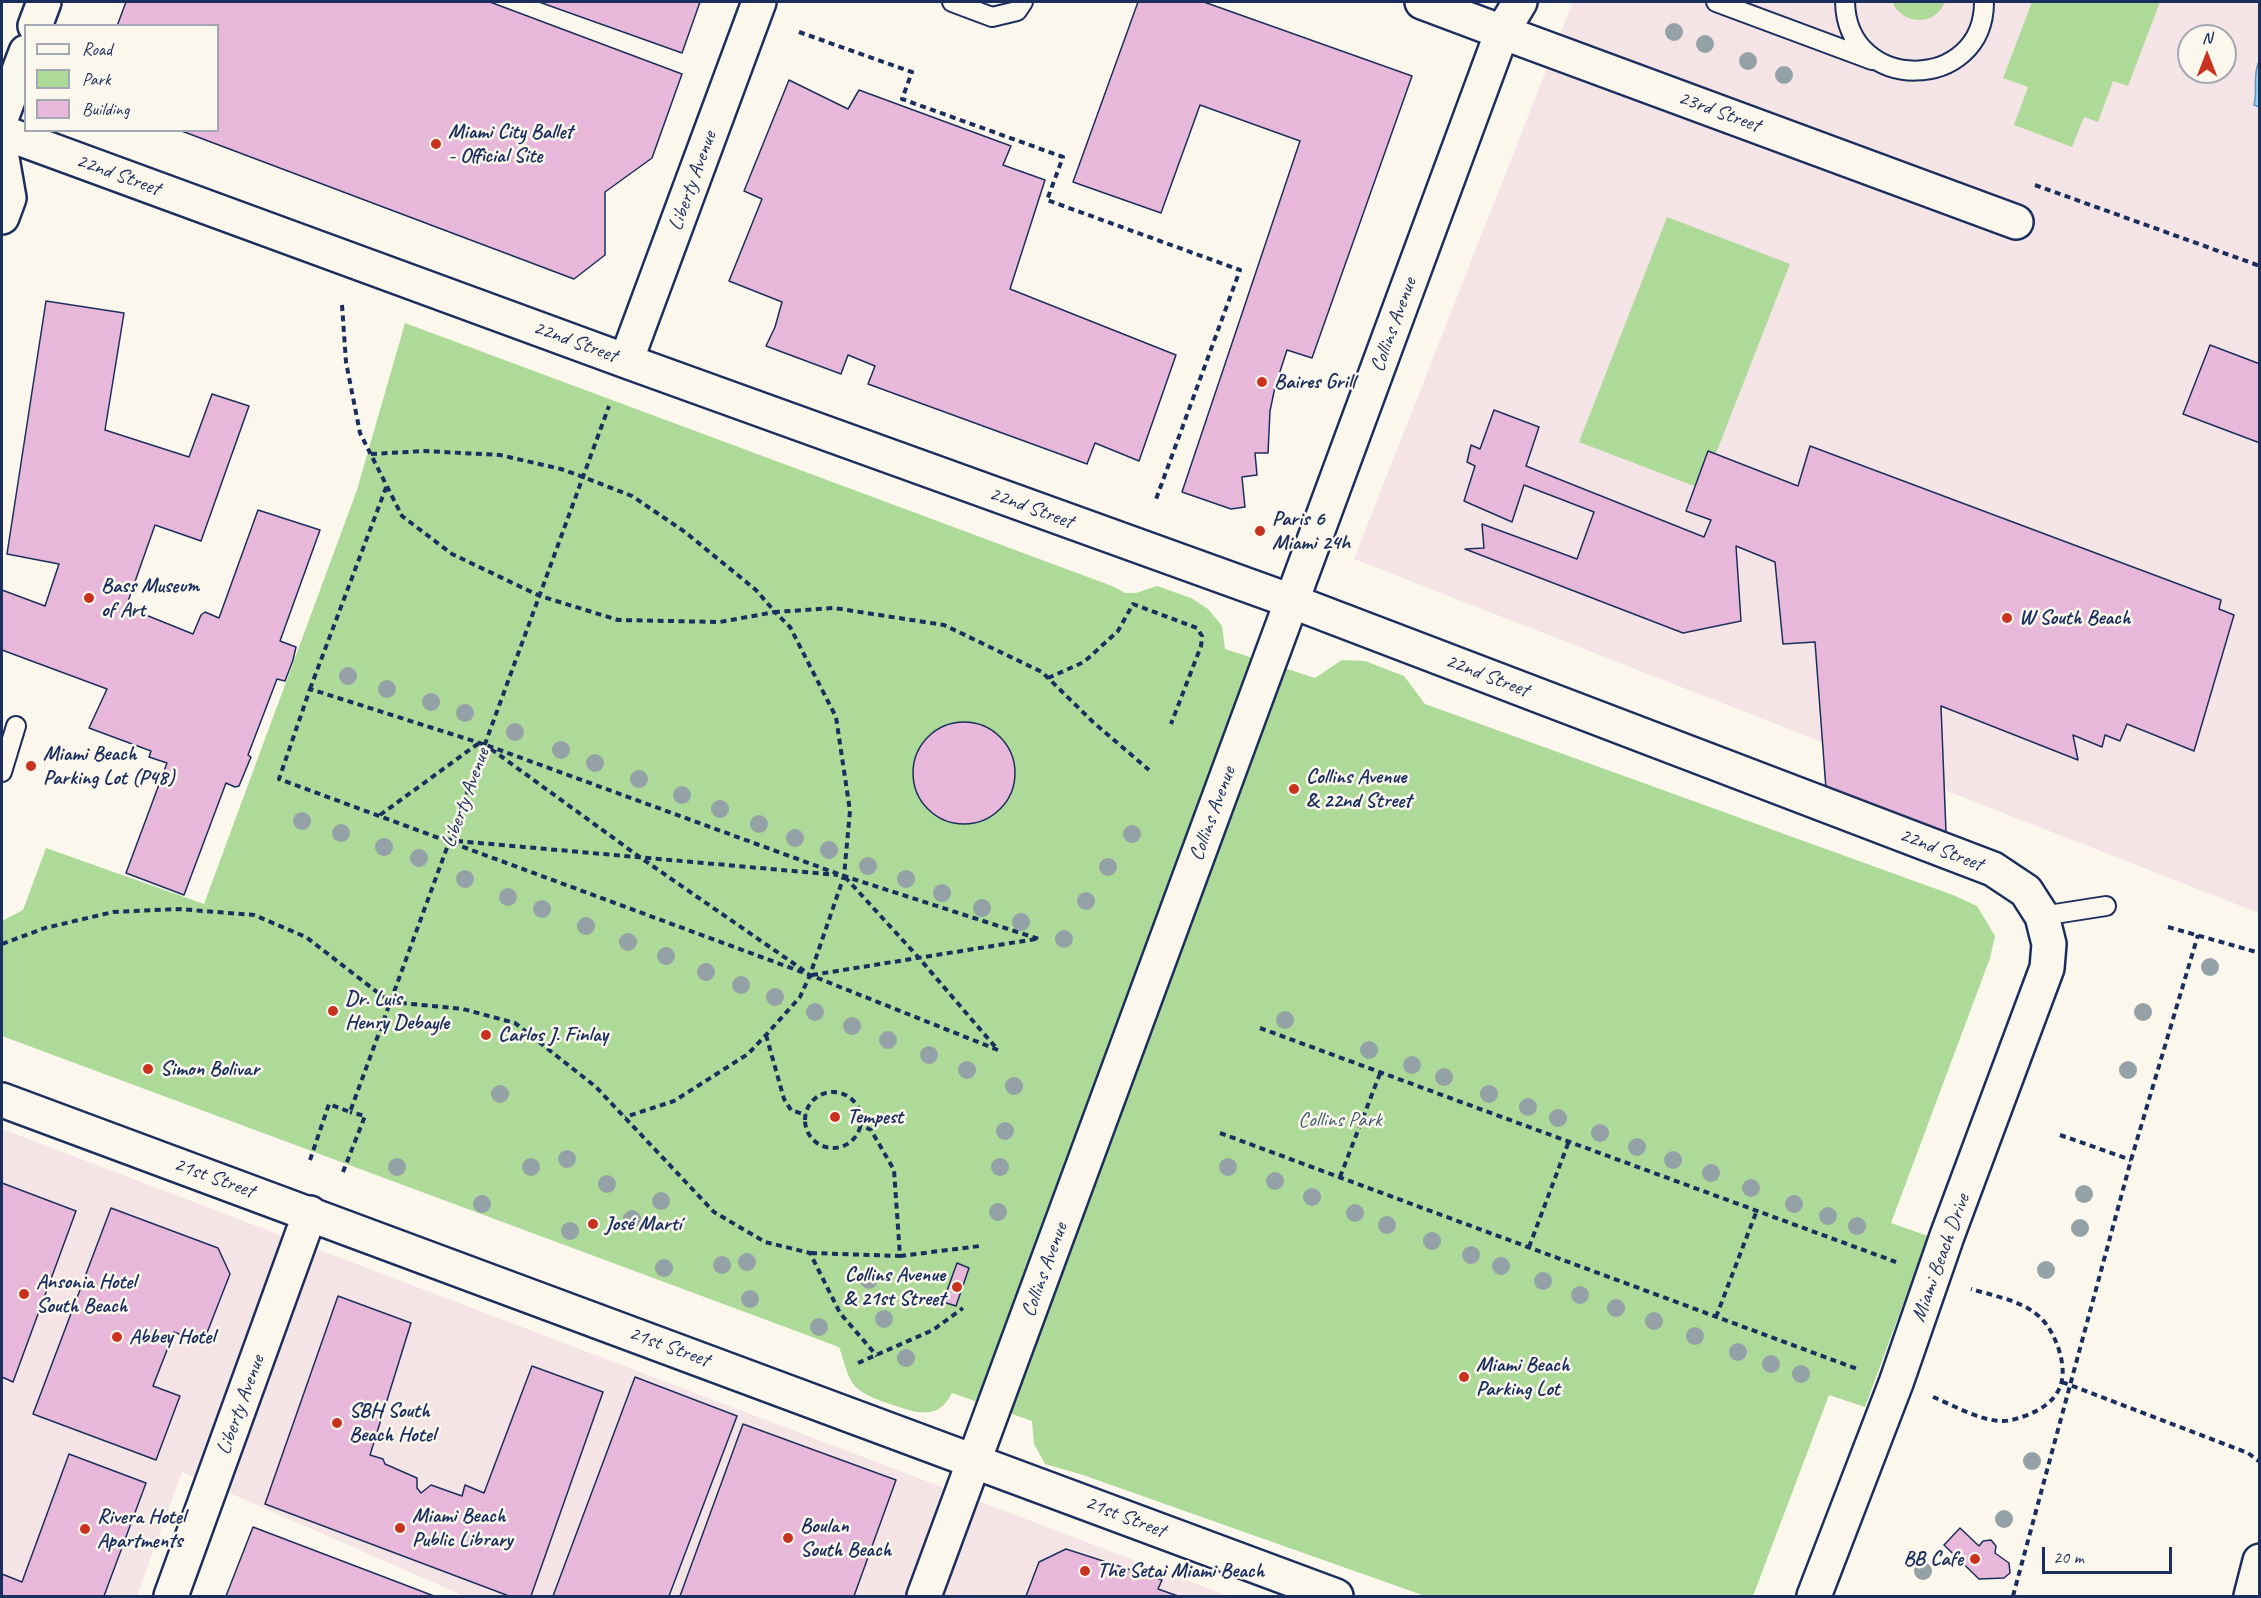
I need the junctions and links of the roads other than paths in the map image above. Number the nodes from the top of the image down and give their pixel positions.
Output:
1 (44, 2) edge
2 (759, 2) edge
3 (952, 2) edge
4 (1023, 2) edge
5 (1422, 2) edge
6 (1520, 2) edge
7 (1716, 2) edge
8 (1845, 2) edge
9 (1984, 2) edge
10 (1504, 17) edge
11 (36, 24) edge
12 (24, 57) edge
13 (1878, 62) junction
14 (2, 116) edge
15 (2, 132) edge
16 (2, 158) edge
17 (2, 217) edge
18 (2016, 222) dead end
19 (626, 361) junction
20 (1291, 602) junction
21 (16, 726) dead end
22 (2, 772) edge
23 (2106, 906) dead end
24 (2042, 916) junction
25 (2, 1100) edge
26 (310, 1213) junction
27 (975, 1461) junction
28 (2259, 1561) edge
29 (1321, 1594) edge
30 (171, 1596) edge
31 (924, 1596) edge
32 (1814, 1596) edge
33 (2251, 1596) edge

1 - 11 street
2 - 19 street, Liberty Avenue
3 - 4 lane
5 - 10 street, 23rd Street
6 - 10 street, Collins Avenue
7 - 13 lane
8 - 13 lane
9 - 13 lane
10 - 18 street, 23rd Street
10 - 20 street, Collins Avenue
12 - 14 street
15 - 19 street, 22nd Street
16 - 17 street
19 - 20 street, 22nd Street
20 - 24 street, 22nd Street
20 - 27 street, Collins Avenue
21 - 22 lane
23 - 24 lane
24 - 32 street, Miami Beach Drive
25 - 26 street, 21st Street
26 - 27 street, 21st Street
26 - 30 street, Liberty Avenue
27 - 29 street, 21st Street
27 - 31 street, Collins Avenue
28 - 33 street

